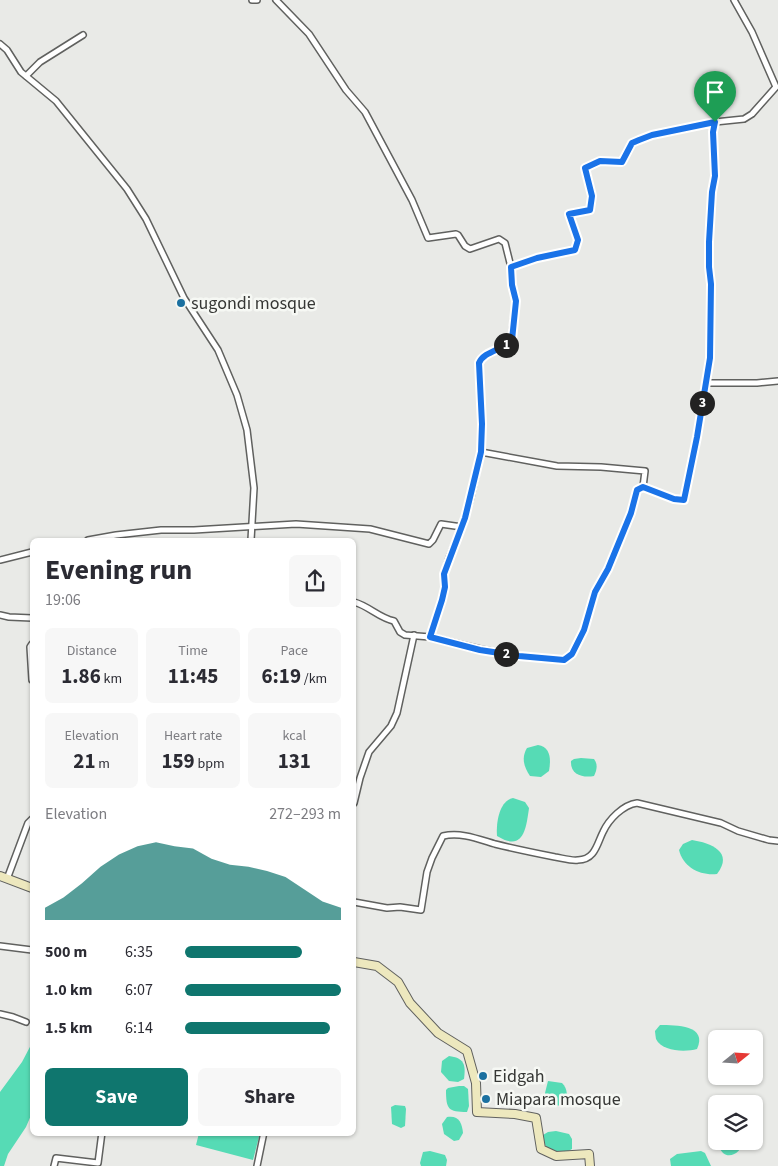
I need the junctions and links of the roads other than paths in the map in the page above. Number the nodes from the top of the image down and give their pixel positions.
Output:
1 (252, 0) edge
2 (257, 0) edge
3 (276, 0) edge
4 (734, 0) edge
5 (83, 35) dead end
6 (0, 44) edge
7 (26, 76) junction
8 (715, 122) junction
9 (511, 267) junction
10 (778, 380) edge
11 (706, 382) junction
12 (481, 452) junction
13 (643, 487) junction
14 (252, 526) junction
15 (462, 528) junction
16 (99, 538) edge
17 (251, 538) edge
18 (30, 552) edge
19 (0, 560) edge
20 (356, 603) edge
21 (0, 615) edge
22 (30, 618) edge
23 (414, 635) junction
24 (430, 637) junction
25 (356, 795) edge
26 (30, 821) edge
27 (778, 841) edge
28 (4, 878) edge
29 (30, 887) edge
30 (356, 902) edge
31 (0, 946) edge
32 (30, 950) edge
33 (356, 962) edge
34 (0, 1014) edge
35 (26, 1022) dead end
36 (101, 1136) edge
37 (263, 1136) edge
38 (54, 1166) edge
39 (258, 1166) edge
40 (590, 1166) edge

1 - 2 street
3 - 9 street
4 - 8 street
5 - 7 street
6 - 7 street
7 - 14 street
8 - 9 street
8 - 11 street
9 - 12 street
10 - 11 street
11 - 13 street
12 - 13 street
12 - 15 street
13 - 24 street
14 - 15 street
14 - 16 street
14 - 17 street
15 - 24 street
18 - 19 street
20 - 23 street
21 - 22 street
23 - 24 street
23 - 25 street
26 - 28 street
27 - 30 street
28 - 29 street
31 - 32 street
33 - 40 street
34 - 35 street
36 - 38 street
37 - 39 street

